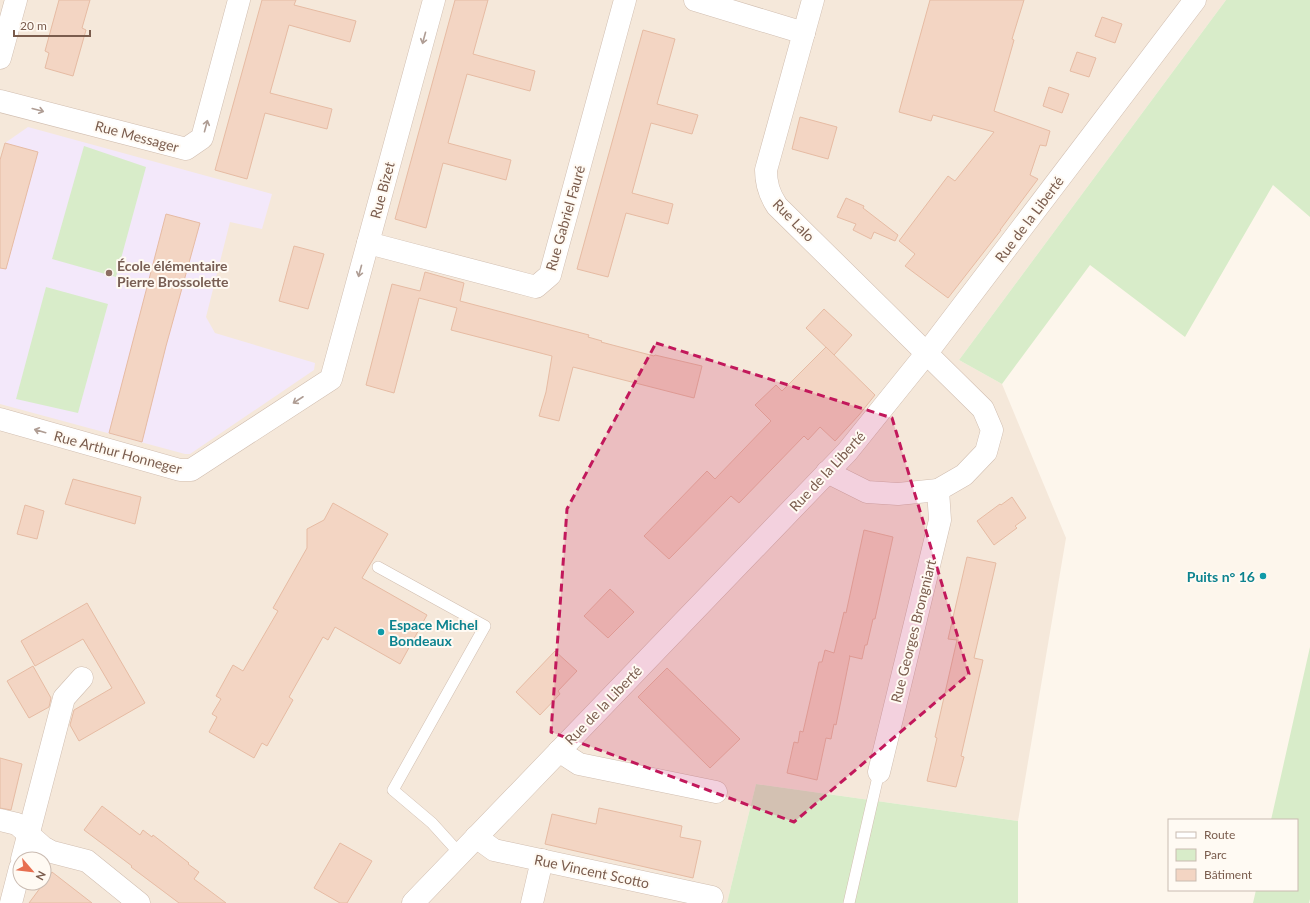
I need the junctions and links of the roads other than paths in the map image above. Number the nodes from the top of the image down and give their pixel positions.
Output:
1 (16, 0) edge
2 (239, 0) edge
3 (434, 0) edge
4 (625, 0) edge
5 (695, 0) edge
6 (813, 0) edge
7 (1195, 0) edge
8 (804, 33) junction
9 (0, 58) edge
10 (0, 100) edge
11 (368, 243) junction
12 (926, 354) junction
13 (331, 379) joint
14 (0, 420) edge
15 (827, 472) junction
16 (938, 490) junction
17 (378, 567) dead end
18 (82, 678) dead end
19 (559, 751) junction
20 (879, 772) joint
21 (716, 792) dead end
22 (0, 820) edge
23 (29, 834) junction
24 (476, 838) junction
25 (24, 851) edge
26 (460, 854) junction
27 (542, 860) junction
28 (14, 891) edge
29 (712, 897) dead end
30 (11, 903) edge
31 (139, 903) edge
32 (413, 903) edge
33 (532, 903) edge
34 (849, 903) edge

1 - 9 street
10 -> 2 street, Rue Messager
3 -> 11 street, Rue Bizet
4 - 11 street, Rue Gabriel Fauré
5 - 8 street
6 - 8 street, Rue Lalo
7 - 12 street, Rue de la Liberté
8 - 12 street, Rue Lalo
11 -> 13 street, Rue Bizet
12 - 15 street, Rue de la Liberté
12 - 16 street, Rue Lalo
13 -> 14 street, Rue Arthur Honneger
15 - 16 street
15 - 19 street, Rue de la Liberté
16 - 20 street, Rue Georges Brongniart
17 - 26 lane
18 - 23 street
19 - 21 street
19 - 24 street, Rue de la Liberté
20 - 34 lane
22 - 23 street
23 - 25 street
23 - 31 street
24 - 26 street, Rue de la Liberté
24 - 27 street, Rue Vincent Scotto
26 - 32 street, Rue de la Liberté
27 - 29 street, Rue Vincent Scotto
27 - 33 street
28 - 30 street

